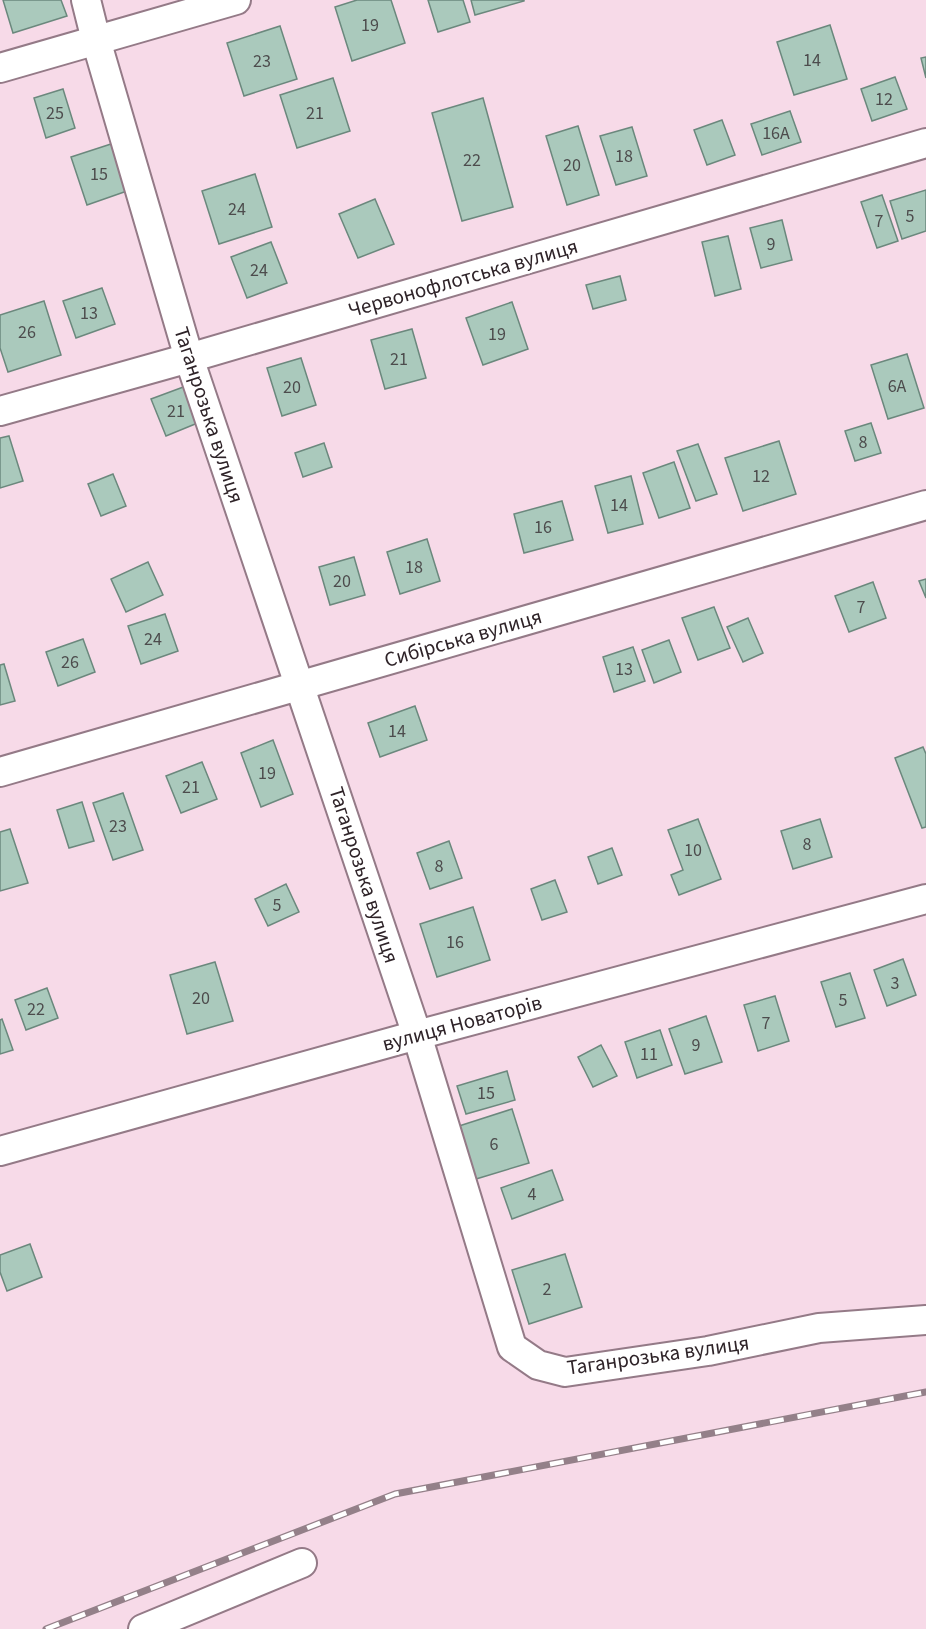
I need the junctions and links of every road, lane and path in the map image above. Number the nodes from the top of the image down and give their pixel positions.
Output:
1 (86, 0) edge
2 (236, 0) edge
3 (96, 40) junction
4 (0, 68) edge
5 (926, 143) edge
6 (189, 358) junction
7 (0, 411) edge
8 (926, 505) edge
9 (300, 685) junction
10 (0, 772) edge
11 (926, 899) edge
12 (417, 1035) junction
13 (0, 1151) edge
14 (926, 1320) edge
15 (302, 1563) dead end
16 (143, 1629) edge

1 - 3 street, Таганрозька вулиця
2 - 3 street
3 - 4 street
3 - 6 street, Таганрозька вулиця
5 - 6 street, Червонофлотська вулиця
6 - 7 street, Червонофлотська вулиця
6 - 9 street, Таганрозька вулиця
8 - 9 street, Сибірська вулиця
9 - 10 street, Сибірська вулиця
9 - 12 street, Таганрозька вулиця
11 - 12 street, вулиця Новаторів
12 - 13 street, вулиця Новаторів
12 - 14 street, Таганрозька вулиця
15 - 16 street

